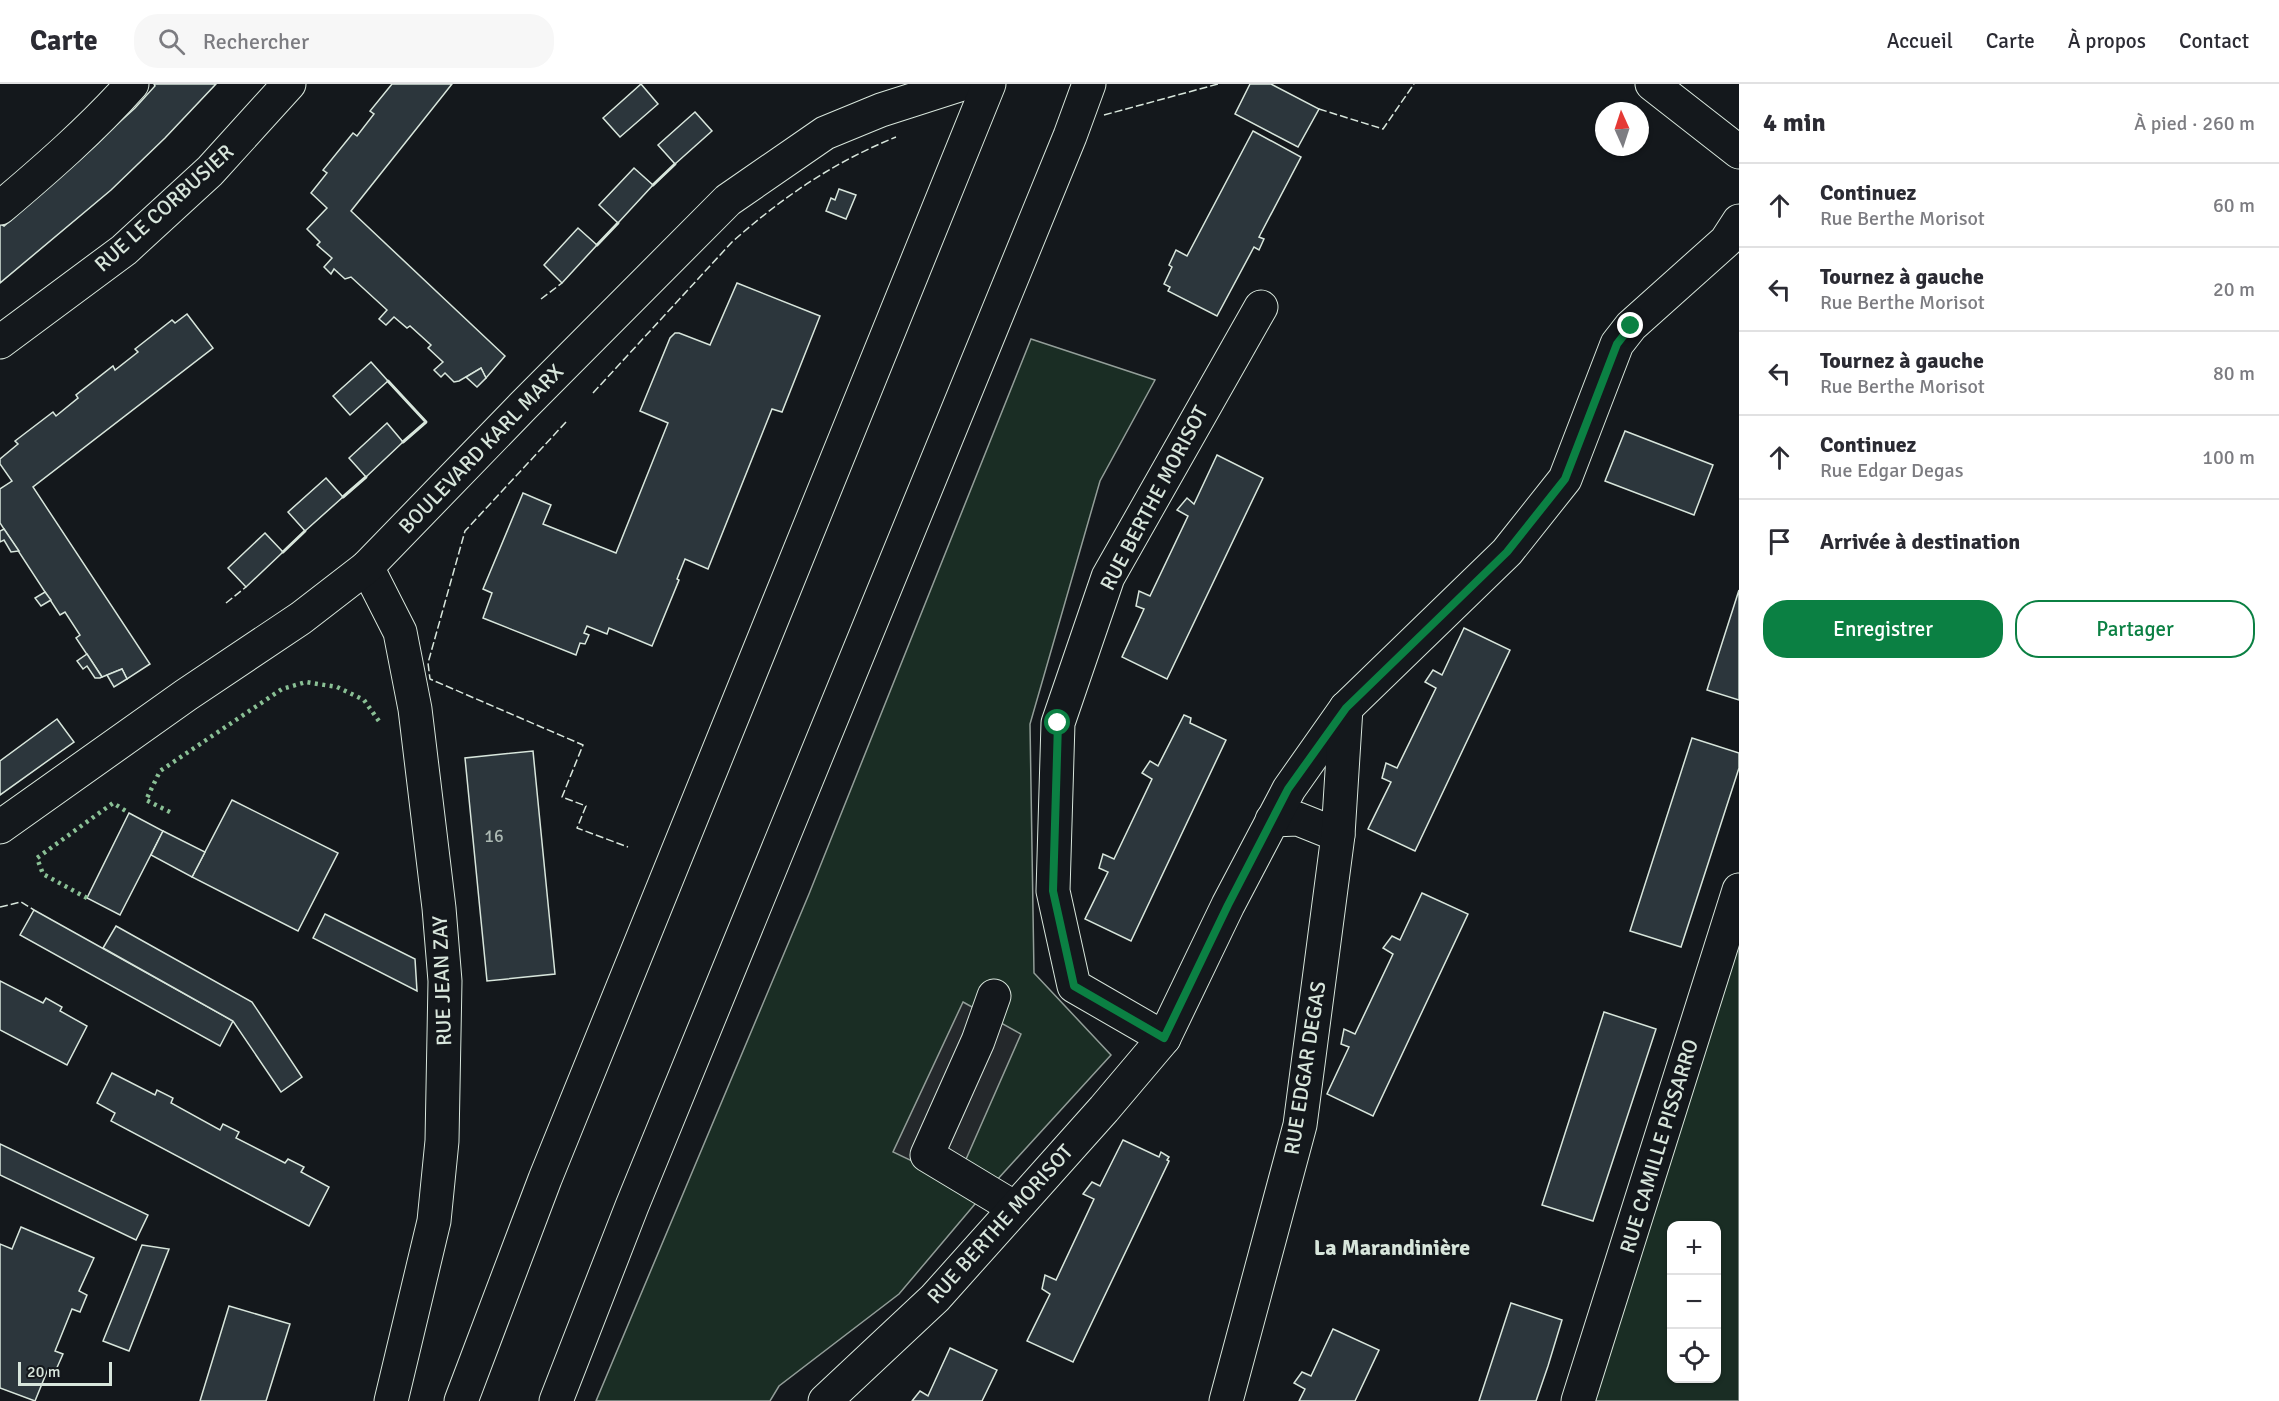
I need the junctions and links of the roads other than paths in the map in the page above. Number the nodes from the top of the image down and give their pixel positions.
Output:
1 (132, 84) edge
2 (289, 84) edge
3 (962, 84) edge
4 (989, 84) edge
5 (1089, 84) edge
6 (1652, 84) edge
7 (1739, 152) edge
8 (0, 208) edge
9 (1739, 220) edge
10 (1261, 307) dead end
11 (0, 342) edge
12 (367, 567) junction
13 (1346, 708) junction
14 (1272, 820) junction
15 (0, 827) edge
16 (1338, 835) junction
17 (1739, 890) edge
18 (994, 996) dead end
19 (1164, 1038) junction
20 (1015, 1208) junction
21 (391, 1401) edge
22 (461, 1401) edge
23 (556, 1401) edge
24 (825, 1401) edge
25 (1226, 1401) edge
26 (1578, 1401) edge

1 - 8 main road
2 - 11 main road, RUE LE CORBUSIER
3 - 12 main road, BOULEVARD KARL MARX
4 - 22 main road
5 - 23 main road
6 - 7 main road
9 - 13 main road
10 - 19 main road, RUE BERTHE MORISOT
12 - 15 main road, BOULEVARD KARL MARX
12 - 21 main road, RUE JEAN ZAY
13 - 14 main road, RUE BERTHE MORISOT
13 - 16 main road, RUE EDGAR DEGAS
14 - 16 main road
14 - 19 main road, RUE BERTHE MORISOT
16 - 25 main road, RUE EDGAR DEGAS
17 - 26 main road, RUE CAMILLE PISSARRO
18 - 20 main road
19 - 20 main road, RUE BERTHE MORISOT
20 - 24 main road, RUE BERTHE MORISOT

